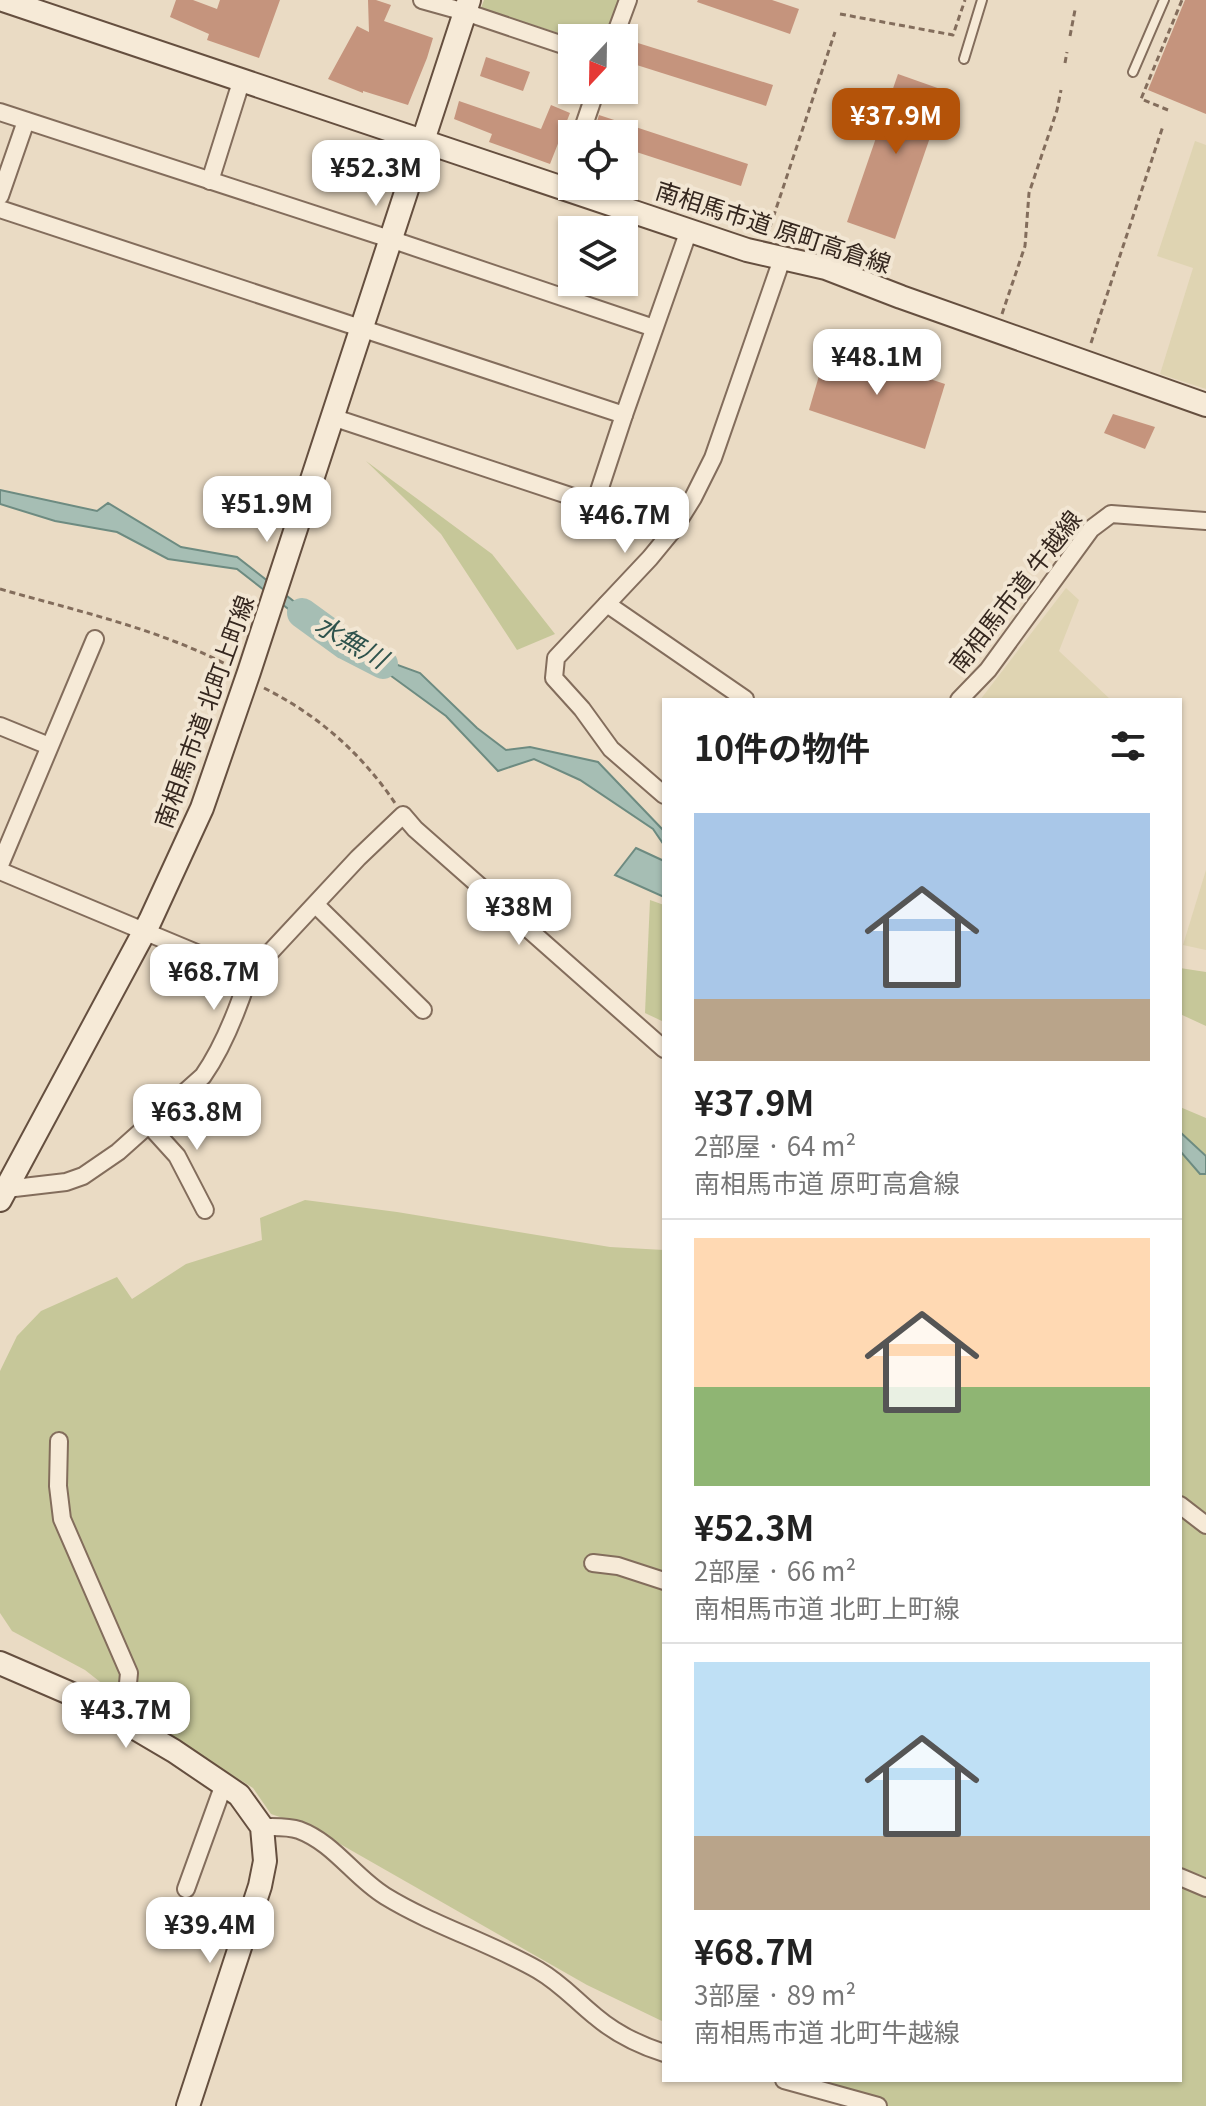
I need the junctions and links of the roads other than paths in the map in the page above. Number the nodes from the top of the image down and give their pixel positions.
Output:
1 (422, 0) edge
2 (628, 0) edge
3 (982, 0) edge
4 (1164, 0) edge
5 (15, 2) edge
6 (467, 6) edge
7 (619, 24) edge
8 (558, 42) edge
9 (964, 59) dead end
10 (1133, 72) dead end
11 (242, 79) junction
12 (0, 112) edge
13 (26, 121) junction
14 (422, 140) junction
15 (210, 181) junction
16 (558, 186) edge
17 (0, 196) edge
18 (600, 200) edge
19 (0, 209) edge
20 (689, 230) junction
21 (390, 239) junction
22 (782, 259) junction
23 (362, 328) junction
24 (654, 328) junction
25 (1206, 405) edge
26 (624, 415) junction
27 (330, 424) junction
28 (595, 503) junction
29 (1206, 521) edge
30 (673, 530) junction
31 (607, 604) junction
32 (95, 639) dead end
33 (744, 698) edge
34 (961, 698) edge
35 (0, 726) edge
36 (49, 746) junction
37 (662, 793) edge
38 (0, 865) edge
39 (0, 871) edge
40 (316, 905) junction
41 (144, 933) junction
42 (249, 975) junction
43 (423, 1010) dead end
44 (662, 1047) edge
45 (148, 1124) junction
46 (3, 1194) edge
47 (205, 1210) dead end
48 (59, 1441) dead end
49 (1182, 1507) edge
50 (1206, 1525) edge
51 (593, 1563) dead end
52 (662, 1580) edge
53 (0, 1663) edge
54 (118, 1718) junction
55 (224, 1784) junction
56 (262, 1827) junction
57 (1182, 1878) edge
58 (1206, 1888) edge
59 (186, 1889) dead end
60 (662, 2052) edge
61 (791, 2082) edge
62 (188, 2106) edge
63 (878, 2106) edge

1 - 6 street
2 - 7 street
3 - 9 lane
4 - 10 lane
5 - 11 street, 南相馬市道 原町高倉線
6 - 8 street
6 - 14 street, 南相馬市道 北町上町線
11 - 14 street, 南相馬市道 原町高倉線
11 - 15 street
12 - 13 street
13 - 15 street
13 - 17 street
14 - 16 street, 南相馬市道 原町高倉線
14 - 21 street, 南相馬市道 北町上町線
15 - 21 street
18 - 20 street, 南相馬市道 原町高倉線
19 - 23 street
20 - 22 street, 南相馬市道 原町高倉線
20 - 24 street
21 - 23 street, 南相馬市道 北町上町線
21 - 24 street
22 - 25 street, 南相馬市道 原町高倉線
22 - 30 street
23 - 26 street
23 - 27 street, 南相馬市道 北町上町線
24 - 26 street
26 - 28 street
27 - 28 street
27 - 41 street, 南相馬市道 北町上町線
28 - 30 street
29 - 34 street, 南相馬市道 牛越線
30 - 31 street
31 - 33 street
31 - 37 street
32 - 36 street
35 - 36 street
36 - 38 street
39 - 41 street
40 - 42 street
40 - 43 street
40 - 44 street
41 - 42 street
41 - 46 street, 南相馬市道 北町上町線
42 - 45 street
45 - 46 street
45 - 47 street
48 - 54 street
49 - 50 street
51 - 52 street
53 - 54 street
54 - 55 street
55 - 56 street
55 - 59 street
56 - 60 street
56 - 62 street
57 - 58 street
61 - 63 street

